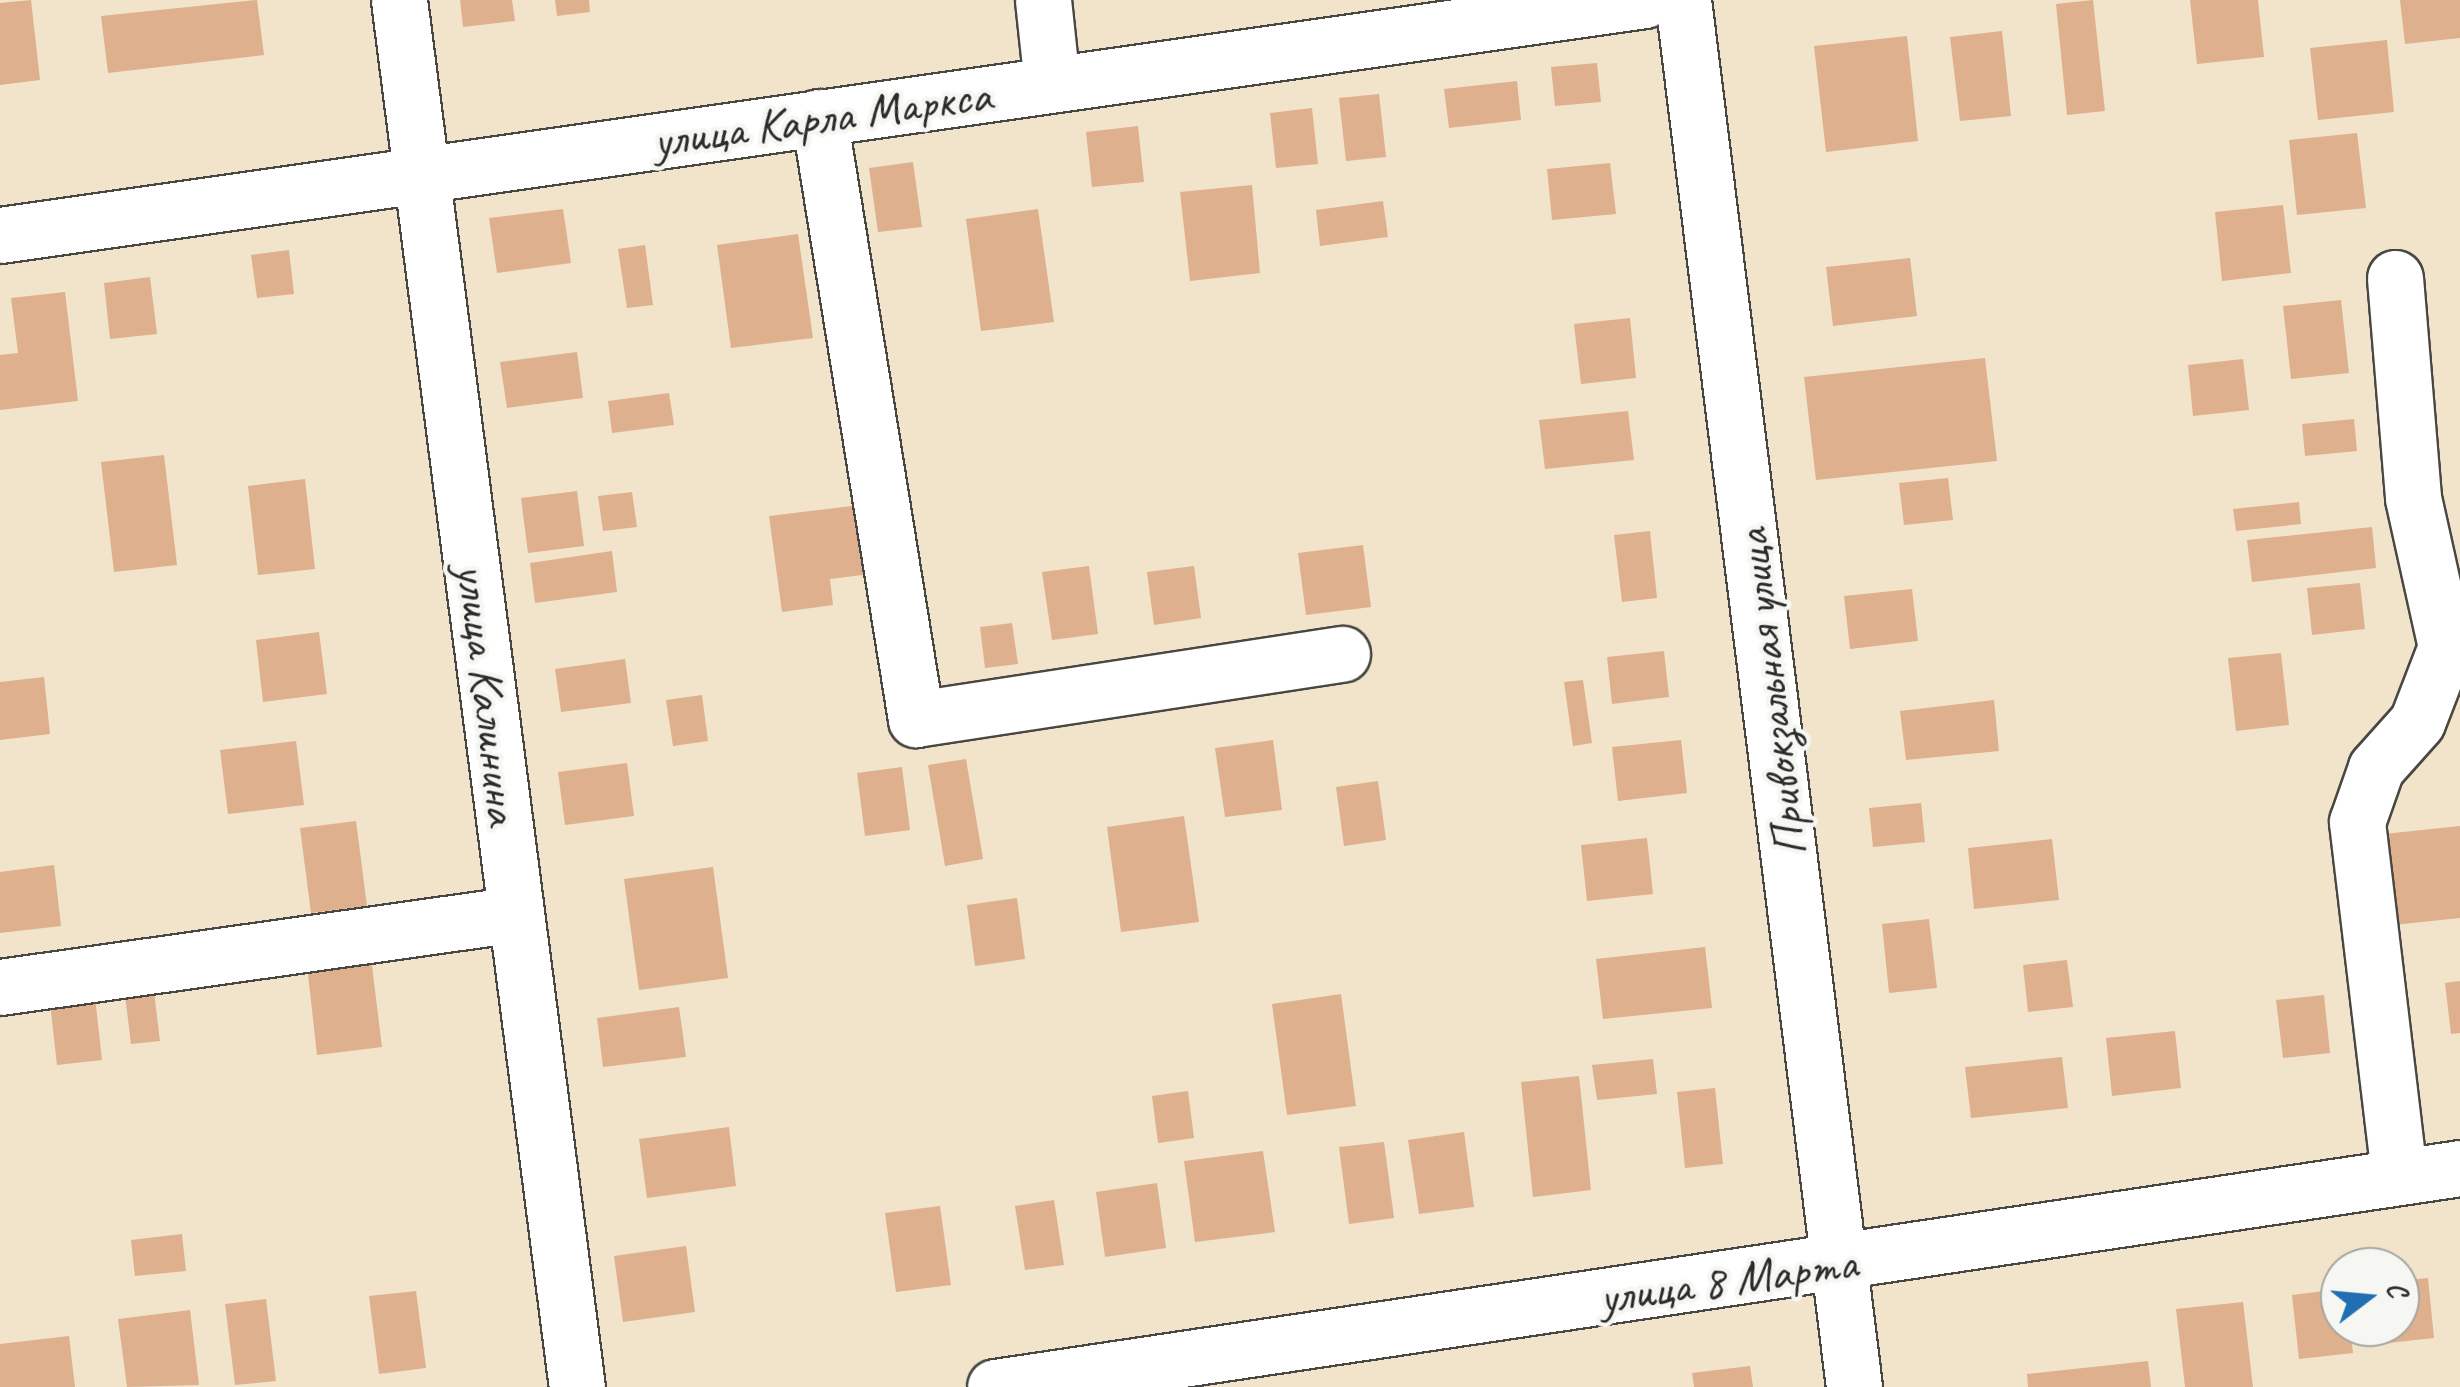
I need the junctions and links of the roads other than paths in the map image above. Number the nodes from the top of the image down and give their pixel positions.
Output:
1 (399, 0) edge
2 (1043, 0) edge
3 (1644, 0) edge
4 (1684, 0) edge
5 (1052, 84) junction
6 (820, 117) junction
7 (420, 177) junction
8 (0, 235) edge
9 (2395, 278) dead end
10 (1342, 654) dead end
11 (516, 914) junction
12 (0, 987) edge
13 (2460, 1168) edge
14 (2400, 1174) junction
15 (1840, 1264) junction
16 (577, 1387) edge
17 (996, 1387) edge
18 (1854, 1387) edge

1 - 7 street, улица Калинина
2 - 5 street
3 - 5 street, улица Карла Маркса
4 - 15 street, Привокзальная улица
5 - 6 street, улица Карла Маркса
6 - 7 street, улица Карла Маркса
6 - 10 street
7 - 8 street, улица Карла Маркса
7 - 11 street, улица Калинина
9 - 14 street
11 - 12 street
11 - 16 street, улица Калинина
13 - 14 street, улица 8 Марта
14 - 15 street, улица 8 Марта
15 - 17 street, улица 8 Марта
15 - 18 street, Привокзальная улица

